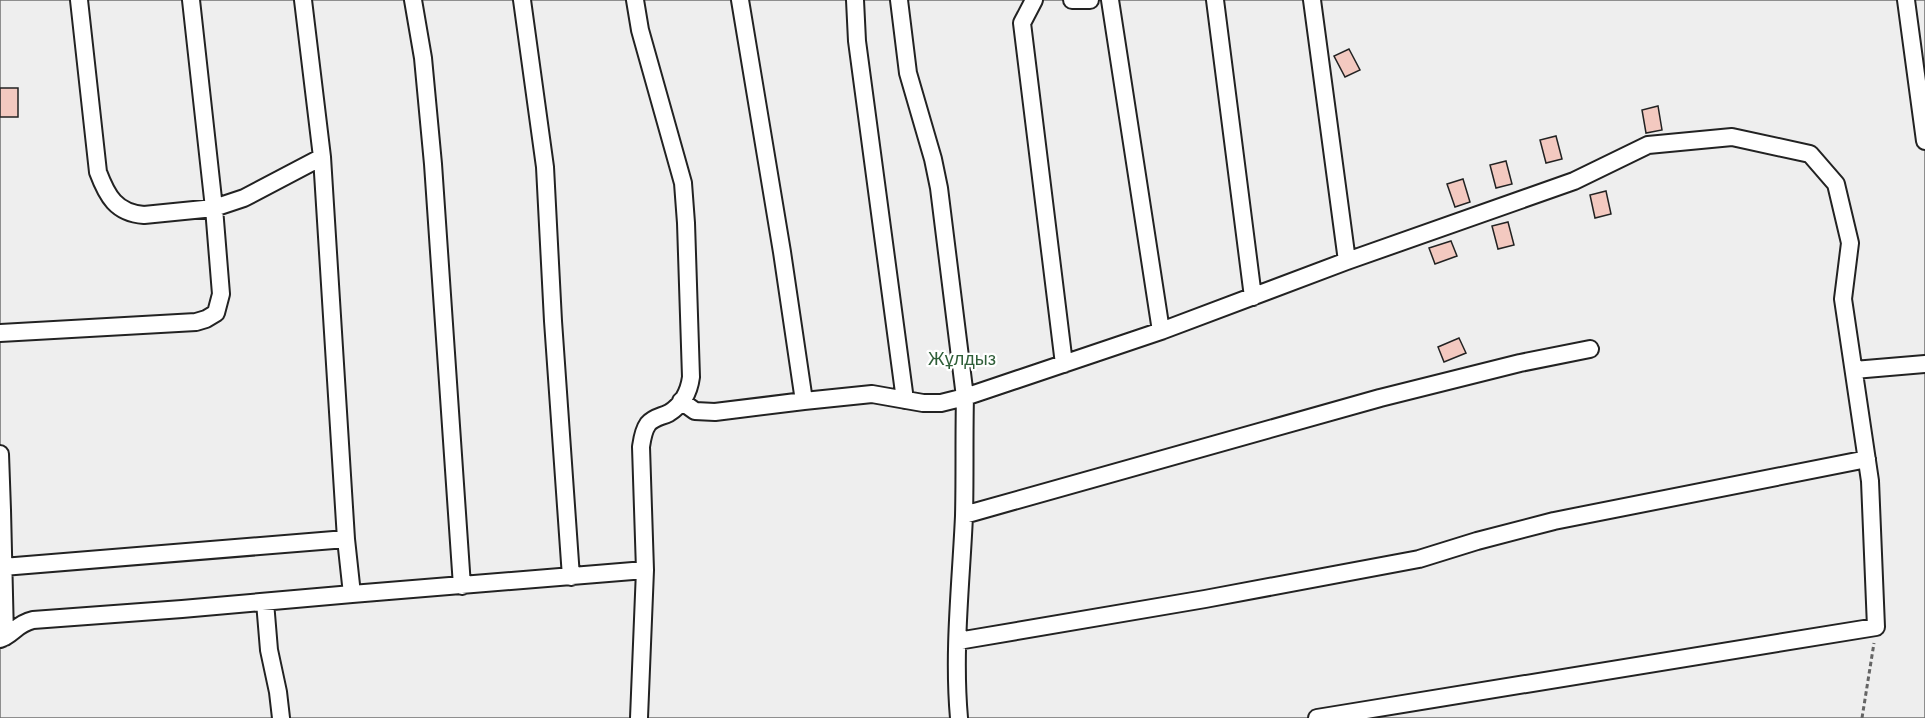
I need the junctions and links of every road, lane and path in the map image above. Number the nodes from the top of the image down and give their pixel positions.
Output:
1 (79, 0) edge
2 (191, 0) edge
3 (303, 0) edge
4 (413, 0) edge
5 (522, 0) edge
6 (635, 0) edge
7 (740, 0) edge
8 (855, 0) edge
9 (899, 0) edge
10 (1034, 0) edge
11 (1072, 0) edge
12 (1090, 0) edge
13 (1110, 0) edge
14 (1215, 0) edge
15 (1311, 0) edge
16 (1906, 0) edge
17 (1925, 141) edge
18 (322, 157) junction
19 (214, 208) junction
20 (1347, 261) junction
21 (1253, 297) junction
22 (1161, 331) junction
23 (0, 333) edge
24 (1590, 349) dead end
25 (1064, 364) junction
26 (1925, 364) edge
27 (1854, 370) junction
28 (965, 397) junction
29 (905, 400) junction
30 (681, 401) junction
31 (804, 401) junction
32 (0, 454) edge
33 (1867, 459) junction
34 (1, 510) edge
35 (964, 515) junction
36 (346, 539) junction
37 (3, 567) junction
38 (645, 570) junction
39 (571, 577) junction
40 (462, 586) junction
41 (352, 594) junction
42 (265, 602) junction
43 (1876, 627) junction
44 (3, 638) edge
45 (958, 641) junction
46 (281, 718) edge
47 (639, 718) edge
48 (958, 718) edge
49 (1317, 718) edge
50 (1862, 718) edge

1 - 19 street
2 - 19 street
3 - 18 street
4 - 40 street
5 - 39 street
6 - 30 street
7 - 31 street
8 - 29 street
9 - 28 street
10 - 25 street
11 - 12 street
13 - 22 street
14 - 21 street
15 - 20 street
16 - 17 street
18 - 19 street
18 - 36 street
19 - 23 street
20 - 21 street
20 - 27 street
21 - 22 street
22 - 25 street
24 - 35 street
25 - 28 street
26 - 27 street
27 - 33 street
28 - 29 street
28 - 35 street
29 - 31 street
30 - 31 street
30 - 38 street
32 - 34 street
33 - 43 street
33 - 45 street
34 - 37 street
35 - 45 street
36 - 37 street
36 - 41 street
37 - 44 street
38 - 39 street
38 - 47 street
39 - 40 street
40 - 41 street
41 - 42 street
42 - 44 street
42 - 46 street
43 - 49 street
43 - 50 path
45 - 48 street

